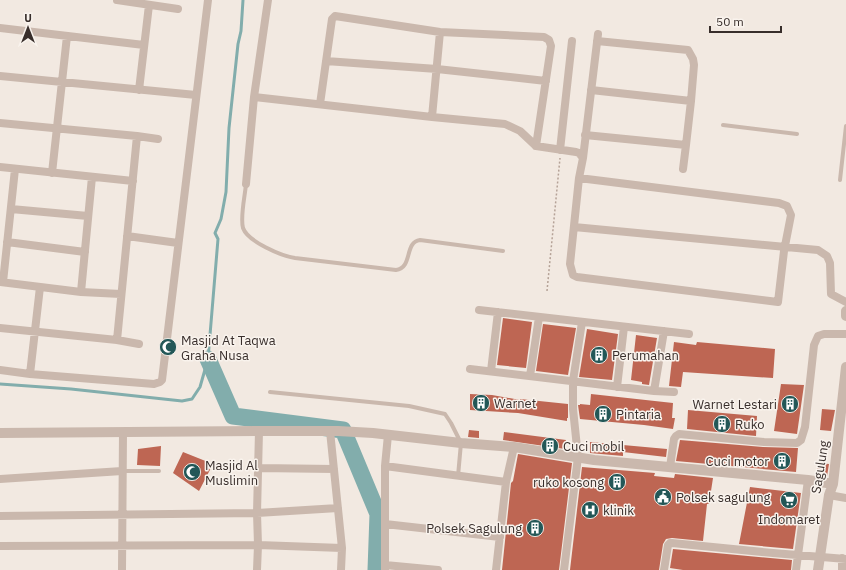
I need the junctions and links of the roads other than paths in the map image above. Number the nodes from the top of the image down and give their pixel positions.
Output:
1 (117, 0) edge
2 (208, 0) edge
3 (268, 0) edge
4 (149, 4) junction
5 (178, 9) dead end
6 (0, 28) edge
7 (440, 32) junction
8 (67, 36) junction
9 (572, 41) dead end
10 (144, 45) junction
11 (326, 61) junction
12 (437, 69) junction
13 (0, 76) edge
14 (546, 81) junction
15 (62, 83) junction
16 (139, 90) junction
17 (591, 90) junction
18 (196, 95) junction
19 (254, 96) junction
20 (691, 101) junction
21 (320, 104) junction
22 (432, 117) junction
23 (0, 123) edge
24 (723, 125) dead end
25 (846, 126) edge
26 (57, 129) junction
27 (797, 134) dead end
28 (585, 135) junction
29 (137, 136) junction
30 (158, 139) dead end
31 (686, 145) junction
32 (536, 146) junction
33 (560, 150) junction
34 (583, 158) junction
35 (0, 167) edge
36 (15, 169) junction
37 (683, 169) dead end
38 (52, 173) junction
39 (92, 177) junction
40 (579, 178) junction
41 (840, 180) dead end
42 (133, 181) junction
43 (246, 184) joint
44 (11, 209) junction
45 (88, 216) junction
46 (574, 227) junction
47 (127, 236) junction
48 (7, 242) junction
49 (178, 244) junction
50 (785, 248) junction
51 (503, 251) dead end
52 (85, 252) junction
53 (1, 282) edge
54 (40, 287) junction
55 (81, 292) junction
56 (121, 294) junction
57 (846, 302) edge
58 (479, 310) dead end
59 (846, 311) edge
60 (498, 312) junction
61 (846, 316) edge
62 (539, 317) junction
63 (582, 322) junction
64 (624, 327) junction
65 (0, 328) edge
66 (664, 331) junction
67 (35, 332) junction
68 (689, 334) dead end
69 (846, 334) edge
70 (117, 340) junction
71 (139, 344) dead end
72 (846, 367) edge
73 (470, 369) dead end
74 (0, 370) edge
75 (491, 371) junction
76 (30, 374) junction
77 (530, 376) junction
78 (573, 381) junction
79 (617, 387) junction
80 (654, 391) junction
81 (270, 392) dead end
82 (674, 392) dead end
83 (259, 431) junction
84 (334, 431) junction
85 (123, 432) junction
86 (0, 433) edge
87 (388, 435) junction
88 (461, 443) junction
89 (514, 446) junction
90 (578, 457) junction
91 (385, 466) junction
92 (670, 467) junction
93 (258, 468) junction
94 (334, 469) junction
95 (122, 471) junction
96 (159, 471) dead end
97 (458, 476) junction
98 (0, 479) edge
99 (808, 480) junction
100 (506, 482) junction
101 (833, 484) junction
102 (829, 495) junction
103 (846, 498) edge
104 (338, 508) junction
105 (257, 513) junction
106 (122, 514) junction
107 (0, 516) edge
108 (385, 524) junction
109 (500, 537) junction
110 (258, 545) junction
111 (0, 546) edge
112 (122, 546) junction
113 (342, 548) junction
114 (798, 555) junction
115 (819, 557) junction
116 (844, 558) edge
117 (385, 567) edge
118 (122, 570) edge
119 (257, 570) edge
120 (341, 570) edge
121 (438, 570) edge
122 (496, 570) edge
123 (564, 570) edge
124 (664, 570) edge
125 (796, 570) edge
126 (818, 570) edge
127 (842, 570) edge

1 - 4 street
2 - 18 street
3 - 19 street
4 - 5 street
4 - 10 street
6 - 8 street
7 - 11 street
7 - 12 street
7 - 14 street
8 - 10 street
8 - 15 street
9 - 33 street
10 - 16 street
11 - 12 street
11 - 21 street
12 - 14 street
12 - 22 street
13 - 15 street
14 - 32 street
15 - 16 street
15 - 26 street
16 - 18 street
17 - 20 street
17 - 20 street
17 - 28 street
18 - 49 street
19 - 21 street
19 - 43 street
20 - 31 street
21 - 22 street
22 - 32 street
23 - 26 street
24 - 27 lane
25 - 41 lane
26 - 29 street
26 - 38 street
28 - 31 street
28 - 34 street
29 - 30 street
29 - 42 street
31 - 37 street
32 - 33 street
33 - 34 street
34 - 40 street
35 - 36 street
36 - 38 street
36 - 44 street
38 - 39 street
39 - 42 street
39 - 45 street
40 - 46 street
40 - 50 street
42 - 47 street
43 - 51 lane
44 - 45 street
44 - 48 street
45 - 52 street
46 - 50 street
46 - 50 street
47 - 49 street
47 - 56 street
48 - 52 street
48 - 53 street
49 - 76 street
50 - 57 street
52 - 55 street
53 - 54 street
54 - 55 street
54 - 67 street
55 - 56 street
56 - 70 street
58 - 60 street
59 - 61 street
60 - 62 street
60 - 75 street
62 - 63 street
62 - 77 street
63 - 64 street
63 - 78 street
64 - 66 street
64 - 79 street
65 - 67 street
66 - 68 street
66 - 80 street
67 - 70 street
67 - 76 street
69 - 92 street
70 - 71 street
72 - 101 street, Sagulung
73 - 75 street
74 - 76 street
75 - 77 street
77 - 78 street
78 - 79 street
78 - 90 street
79 - 80 street
80 - 82 street
81 - 88 lane
83 - 84 street
83 - 85 street
83 - 93 street
84 - 87 street
84 - 94 street
85 - 86 street
85 - 95 street
87 - 88 street
87 - 91 street
88 - 89 street
88 - 97 lane
89 - 90 street
89 - 100 street
90 - 92 street
90 - 123 street
91 - 97 street
91 - 108 street
92 - 99 street
93 - 94 street
93 - 105 street
94 - 104 street
95 - 96 lane
95 - 98 street
95 - 106 street
97 - 100 street
99 - 101 street
99 - 114 street
100 - 109 street
101 - 102 street, Sagulung
102 - 103 street
102 - 115 street, Sagulung
104 - 105 street
104 - 113 street
105 - 106 street
105 - 110 street
106 - 107 street
106 - 112 street
108 - 109 street
108 - 117 street
109 - 122 street
110 - 112 street
110 - 113 street
110 - 119 street
111 - 112 street
112 - 118 street
113 - 120 street
114 - 115 street
114 - 124 street
114 - 125 street
115 - 116 street
115 - 126 street, Sagulung
116 - 127 street
117 - 121 street

